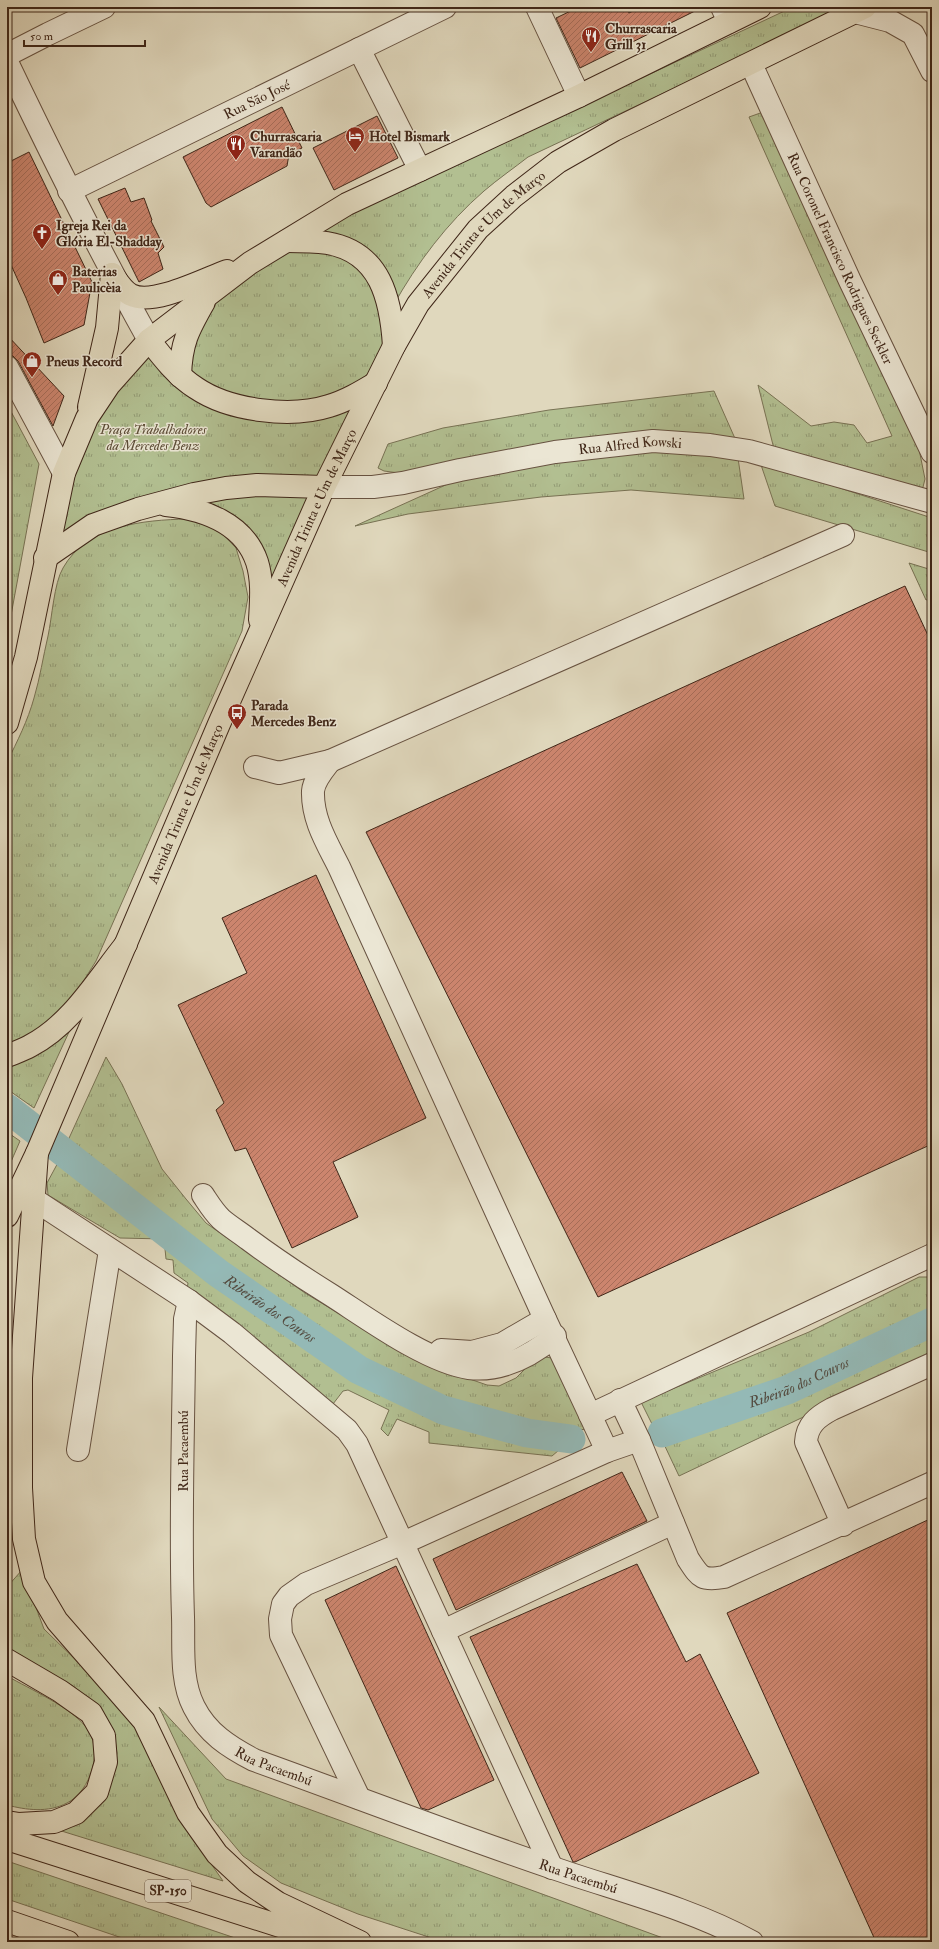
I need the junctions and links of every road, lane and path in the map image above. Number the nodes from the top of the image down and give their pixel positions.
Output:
1 (104, 7) edge
2 (445, 7) edge
3 (537, 7) edge
4 (760, 7) edge
5 (860, 9) edge
6 (726, 14) edge
7 (359, 49) junction
8 (7, 55) edge
9 (7, 62) edge
10 (751, 64) junction
11 (932, 71) edge
12 (579, 96) junction
13 (420, 170) junction
14 (69, 191) junction
15 (287, 240) junction
16 (250, 263) junction
17 (112, 274) junction
18 (210, 293) junction
19 (149, 340) junction
20 (394, 346) junction
21 (7, 367) edge
22 (180, 376) junction
23 (376, 383) junction
24 (87, 418) junction
25 (932, 452) edge
26 (64, 473) junction
27 (324, 487) junction
28 (932, 502) edge
29 (159, 504) junction
30 (843, 535) dead end
31 (46, 558) junction
32 (259, 633) junction
33 (7, 723) edge
34 (330, 761) junction
35 (255, 767) dead end
36 (126, 944) junction
37 (7, 1056) edge
38 (39, 1149) junction
39 (33, 1199) junction
40 (7, 1216) edge
41 (110, 1250) junction
42 (926, 1262) edge
43 (189, 1301) junction
44 (550, 1328) junction
45 (932, 1364) edge
46 (620, 1400) junction
47 (590, 1415) junction
48 (639, 1440) junction
49 (78, 1450) dead end
50 (607, 1451) junction
51 (932, 1483) edge
52 (673, 1523) junction
53 (843, 1525) junction
54 (403, 1543) junction
55 (443, 1631) junction
56 (7, 1660) edge
57 (359, 1798) junction
58 (7, 1822) edge
59 (7, 1839) edge
60 (552, 1868) junction
61 (7, 1921) edge
62 (68, 1942) edge
63 (330, 1942) edge
64 (360, 1942) edge
65 (752, 1942) edge

1 - 8 street
2 - 7 street, Rua São José
3 - 12 street
4 - 6 main road
5 - 10 main road, Avenida Trinta e Um de Março
5 - 11 street
6 - 12 main road
7 - 13 street
7 - 14 street, Rua São José
9 - 14 street
10 - 20 main road, Avenida Trinta e Um de Março
10 - 25 street, Rua Coronel Francisco Rodrigues Seckler
12 - 13 main road
13 - 15 main road
14 - 17 street
15 - 16 main road
15 - 20 main road
16 - 17 main road
16 - 18 main road
17 - 19 street
17 - 24 main road
18 - 19 main road
18 - 22 main road
19 - 22 main road
19 - 24 main road
20 - 23 main road, Avenida Trinta e Um de Março
21 - 26 street
22 - 23 main road
23 - 27 main road, Avenida Trinta e Um de Março
24 - 26 main road
26 - 31 main road
27 - 28 street, Rua Alfred Kowski
27 - 29 main road
27 - 32 main road, Avenida Trinta e Um de Março
29 - 31 main road
29 - 32 main road
30 - 34 street
31 - 33 main road
32 - 36 main road, Avenida Trinta e Um de Março
34 - 35 street
34 - 44 street
36 - 37 main road
36 - 38 main road, Avenida Trinta e Um de Março
38 - 39 main road
38 - 40 main road, Avenida Trinta e Um de Março
39 - 41 street
39 - 64 main road
41 - 43 street
41 - 49 street
42 - 46 street
43 - 54 street
43 - 57 street, Rua Pacaembú
44 - 44 street
44 - 47 street
45 - 53 street
46 - 47 street
46 - 48 street
47 - 50 street
48 - 50 street
48 - 52 street
50 - 54 street
51 - 53 street
52 - 53 street
52 - 55 street
54 - 55 street
54 - 57 street
55 - 60 street
56 - 58 main road
57 - 60 street, Rua Pacaembú
59 - 63 main road, SP-150
60 - 65 street, Rua Pacaembú
61 - 62 main road

